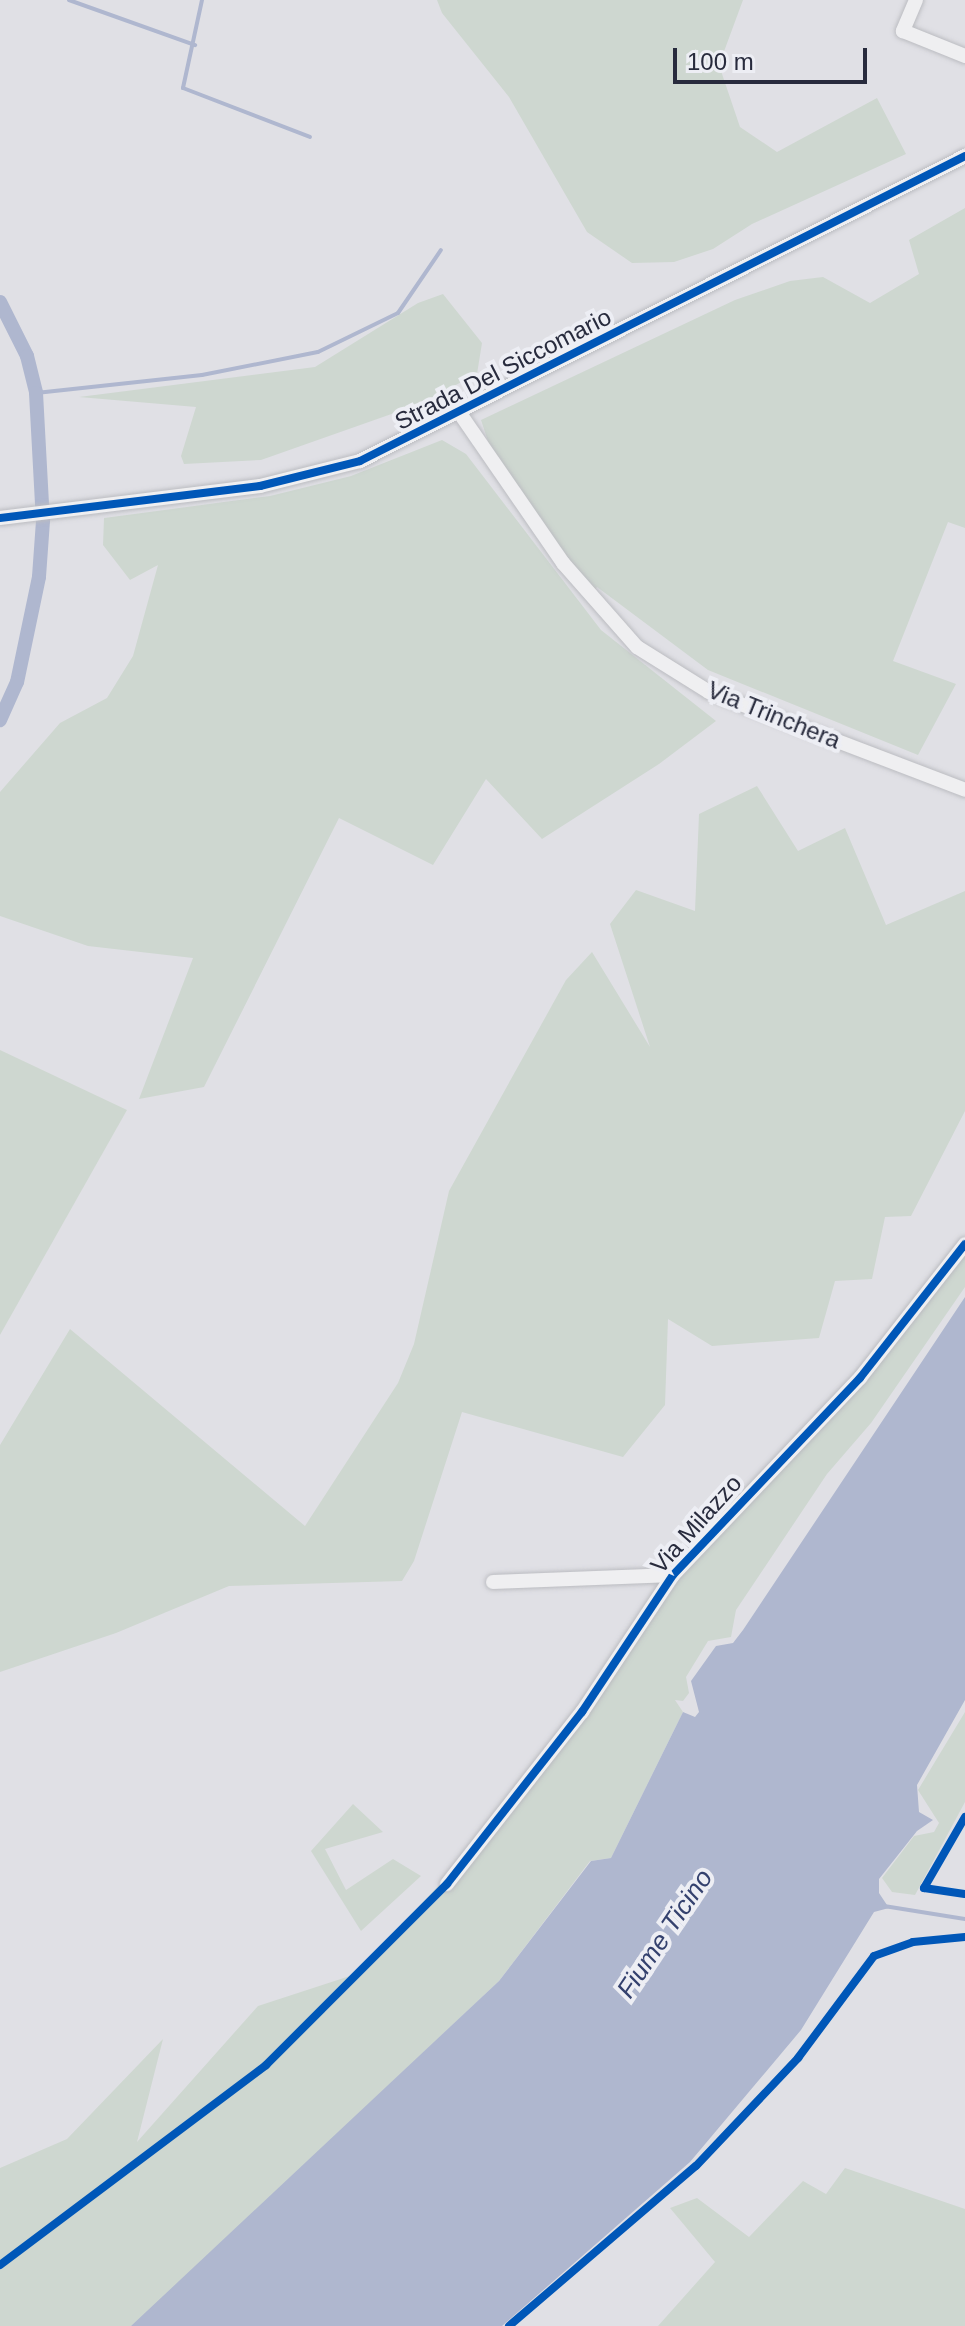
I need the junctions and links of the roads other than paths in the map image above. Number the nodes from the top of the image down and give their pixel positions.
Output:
1 (916, 0) edge
2 (965, 56) edge
3 (965, 156) edge
4 (461, 415) junction
5 (0, 515) edge
6 (965, 790) edge
7 (965, 1244) edge
8 (673, 1575) junction
9 (493, 1582) dead end
10 (447, 1884) dead end

1 - 2 street
3 - 4 street, Strada Del Siccomario
4 - 5 street, Strada Del Siccomario
4 - 6 street, Via Trinchera
7 - 8 street, Via Milazzo
8 - 9 street
8 - 10 street, Via Milazzo

